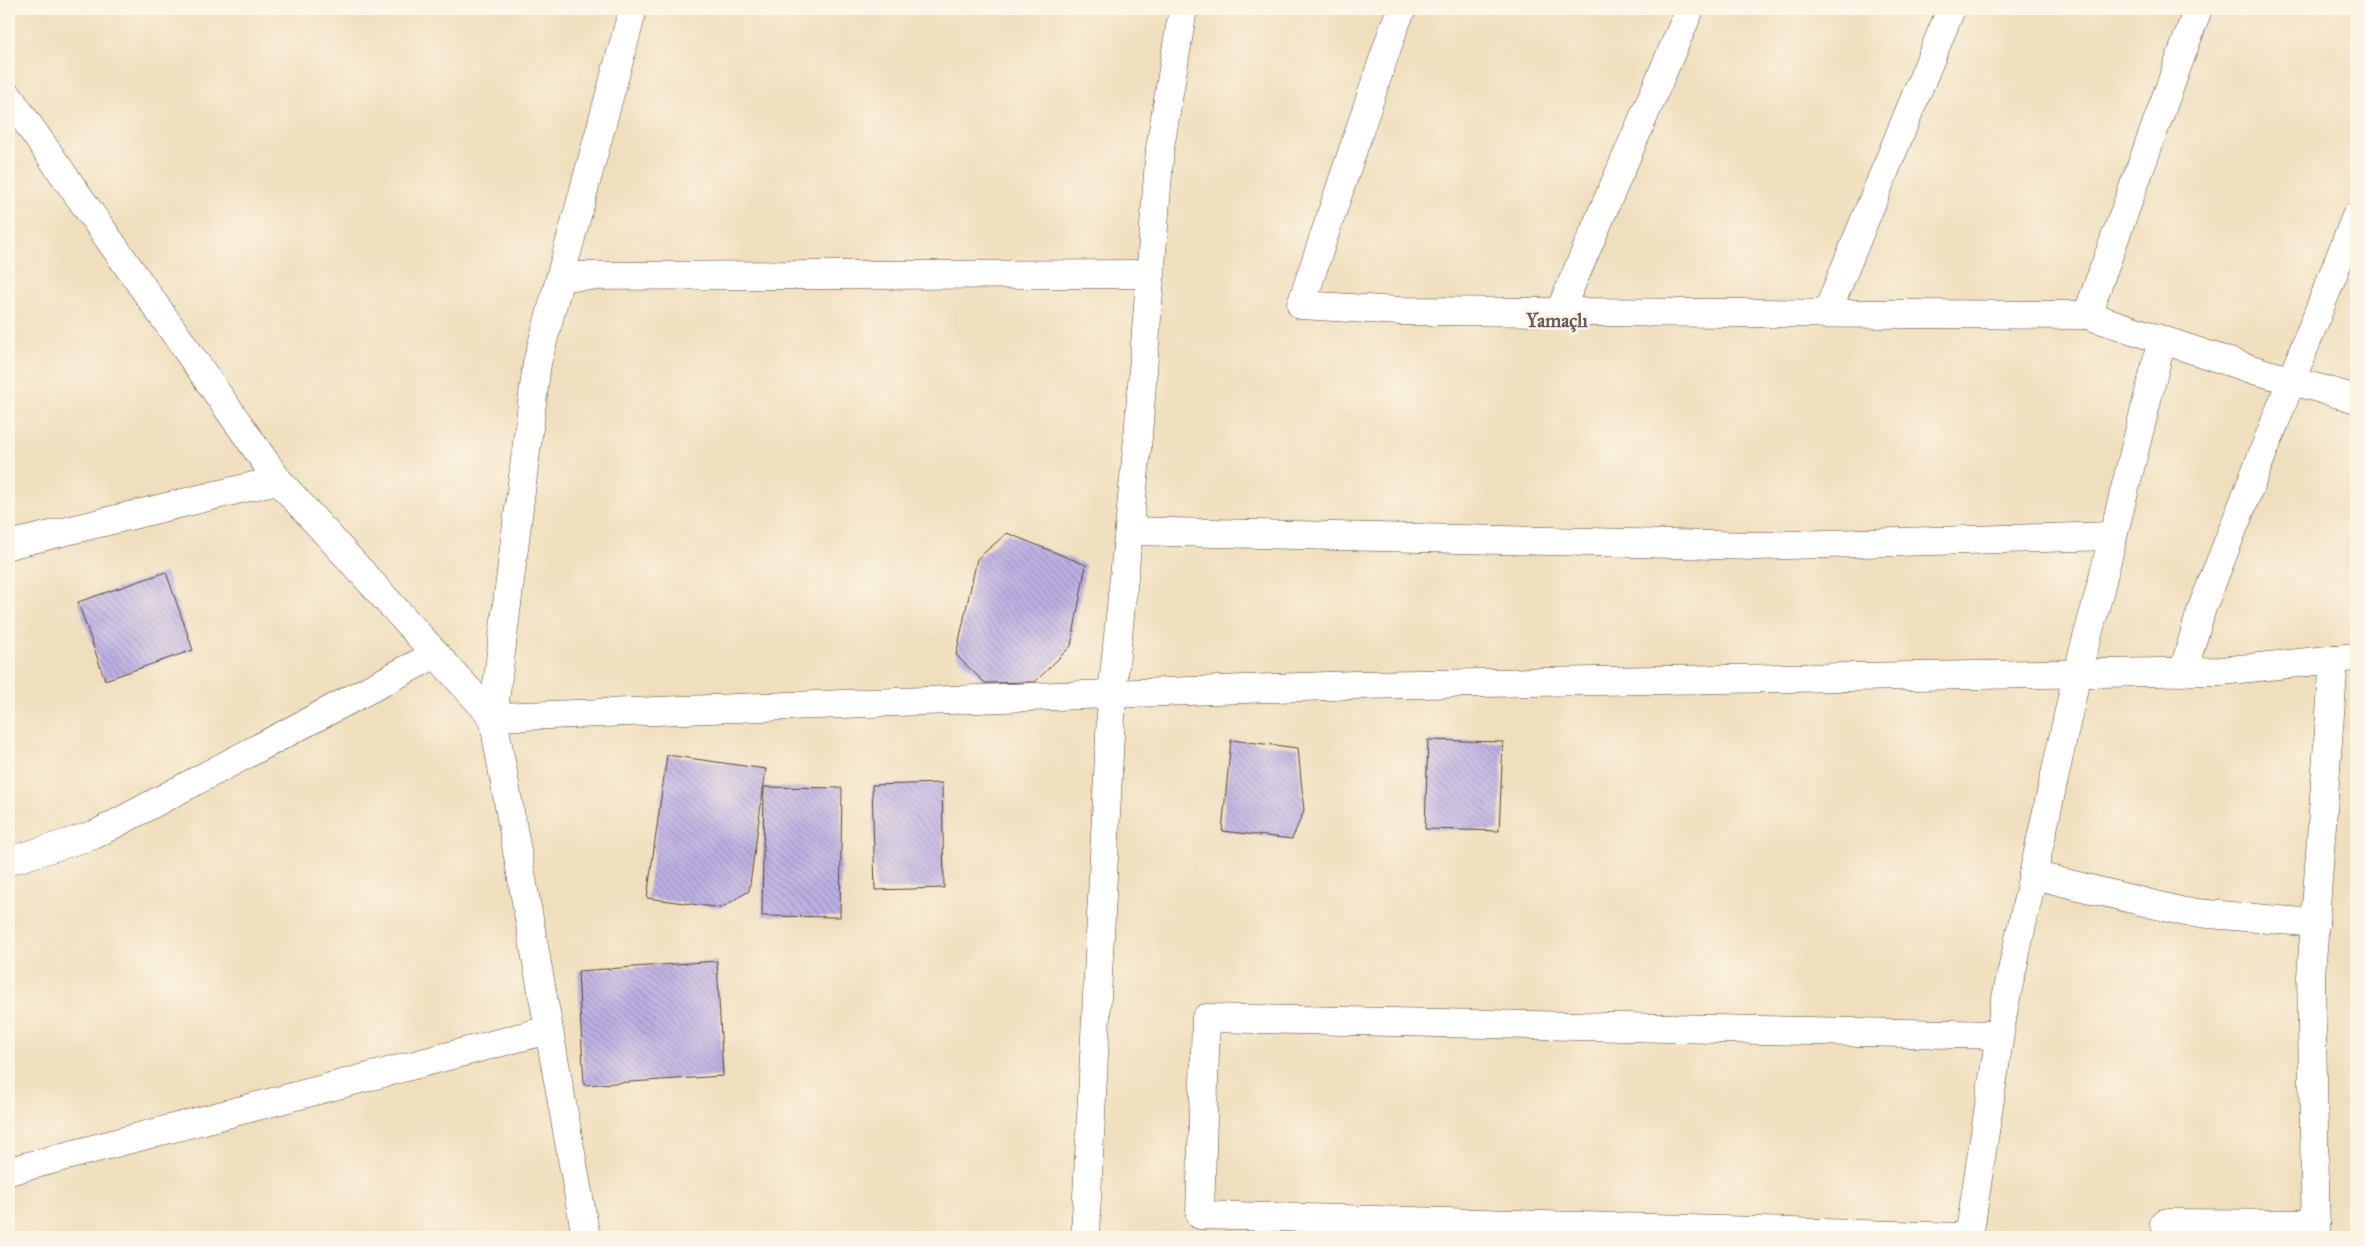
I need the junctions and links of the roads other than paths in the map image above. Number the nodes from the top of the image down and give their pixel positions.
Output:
1 (633, 9) edge
2 (1183, 9) edge
3 (1402, 9) edge
4 (1690, 9) edge
5 (1951, 9) edge
6 (2198, 9) edge
7 (9, 97) edge
8 (2356, 216) edge
9 (1151, 274) junction
10 (561, 276) junction
11 (1559, 313) junction
12 (1826, 314) junction
13 (2087, 315) junction
14 (2162, 340) junction
15 (2293, 381) junction
16 (2356, 397) edge
17 (278, 480) junction
18 (1129, 531) junction
19 (2114, 536) junction
20 (9, 545) edge
21 (436, 654) junction
22 (2345, 658) edge
23 (2183, 672) junction
24 (2077, 674) junction
25 (1112, 694) junction
26 (493, 717) junction
27 (9, 861) edge
28 (2033, 874) junction
29 (2315, 923) junction
30 (548, 1030) junction
31 (1999, 1035) junction
32 (9, 1171) edge
33 (2164, 1222) dead end
34 (2316, 1231) edge
35 (586, 1237) edge
36 (1085, 1237) edge
37 (1965, 1237) edge
38 (1969, 1237) edge

1 - 10 street
2 - 9 street
3 - 11 street
4 - 11 street
5 - 12 street
6 - 13 street
7 - 17 street
8 - 15 street
9 - 10 street
9 - 18 street
10 - 26 street
11 - 12 street
12 - 13 street
13 - 14 street
14 - 15 street
14 - 19 street
15 - 16 street
15 - 23 street
17 - 20 street
17 - 21 street
18 - 19 street
18 - 25 street
19 - 24 street
21 - 26 street
21 - 27 street
22 - 23 street
22 - 29 street
23 - 24 street
24 - 25 street
24 - 28 street
25 - 26 street
25 - 36 street
26 - 30 street
28 - 29 street
28 - 31 street
29 - 34 street
30 - 32 street
30 - 35 street
31 - 37 street
31 - 38 street
33 - 34 street

